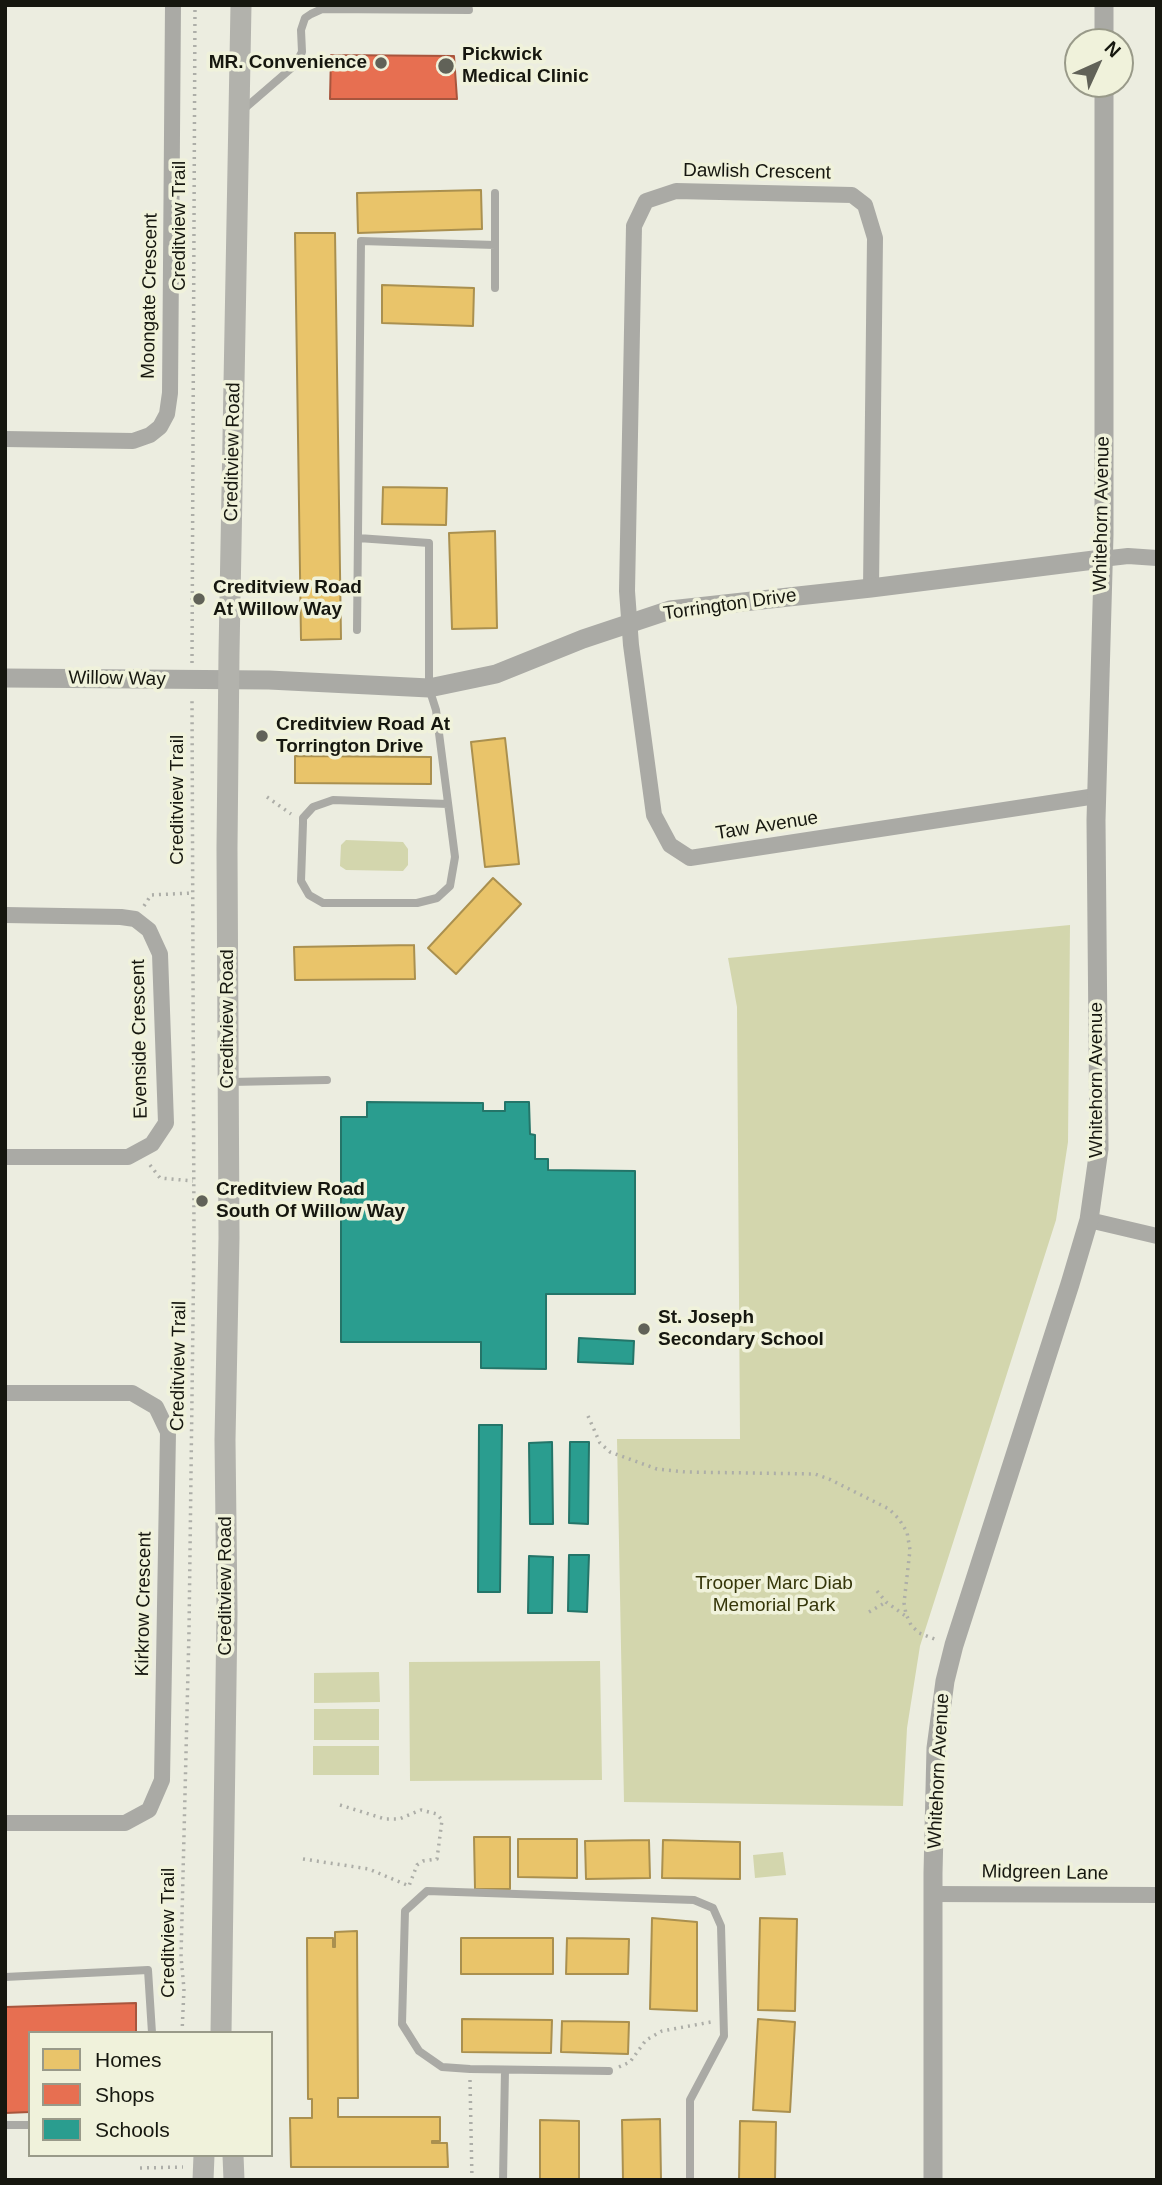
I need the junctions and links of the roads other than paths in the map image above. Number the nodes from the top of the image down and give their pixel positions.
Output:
1 (173, 5) edge
2 (241, 5) edge
3 (468, 5) edge
4 (1104, 5) edge
5 (1104, 28) edge
6 (1104, 98) edge
7 (239, 113) junction
8 (495, 193) dead end
9 (495, 245) junction
10 (495, 288) dead end
11 (5, 439) edge
12 (358, 538) junction
13 (1157, 558) edge
14 (1102, 559) junction
15 (871, 588) junction
16 (629, 625) junction
17 (357, 630) dead end
18 (5, 678) edge
19 (229, 680) junction
20 (429, 688) junction
21 (1096, 796) junction
22 (448, 803) junction
23 (5, 915) edge
24 (327, 1080) dead end
25 (228, 1082) junction
26 (5, 1157) edge
27 (1088, 1220) junction
28 (1157, 1237) edge
29 (5, 1393) edge
30 (5, 1823) edge
31 (933, 1894) junction
32 (1157, 1895) edge
33 (5, 1977) edge
34 (152, 2031) edge
35 (221, 2031) edge
36 (505, 2070) junction
37 (609, 2071) road end
38 (5, 2125) edge
39 (28, 2125) edge
40 (204, 2157) edge
41 (233, 2157) edge
42 (204, 2180) edge
43 (234, 2180) edge
44 (503, 2180) edge
45 (690, 2180) edge
46 (933, 2180) edge

1 - 11 street, Moongate Crescent
2 - 7 main road, Creditview Road
3 - 7 lane
4 - 5 street
6 - 14 street, Whitehorn Avenue
7 - 19 main road, Creditview Road
8 - 9 lane
9 - 10 lane
9 - 12 lane
12 - 17 lane
12 - 20 lane
13 - 14 street, Torrington Drive
14 - 15 street, Torrington Drive
14 - 21 street, Whitehorn Avenue
15 - 16 street, Torrington Drive
15 - 16 street, Dawlish Crescent
16 - 20 street, Torrington Drive
16 - 21 street, Taw Avenue
18 - 19 street, Willow Way
19 - 20 street, Torrington Drive
19 - 25 main road, Creditview Road
20 - 22 lane
21 - 27 street, Whitehorn Avenue
22 - 22 lane
23 - 26 street, Evenside Crescent
24 - 25 lane
25 - 35 main road, Creditview Road
27 - 28 street
27 - 31 street, Whitehorn Avenue
29 - 30 street, Kirkrow Crescent
31 - 32 street, Midgreen Lane
31 - 46 street, Whitehorn Avenue
33 - 34 lane
36 - 37 lane
36 - 44 lane
36 - 45 lane
38 - 39 lane
40 - 42 main road
41 - 43 main road

